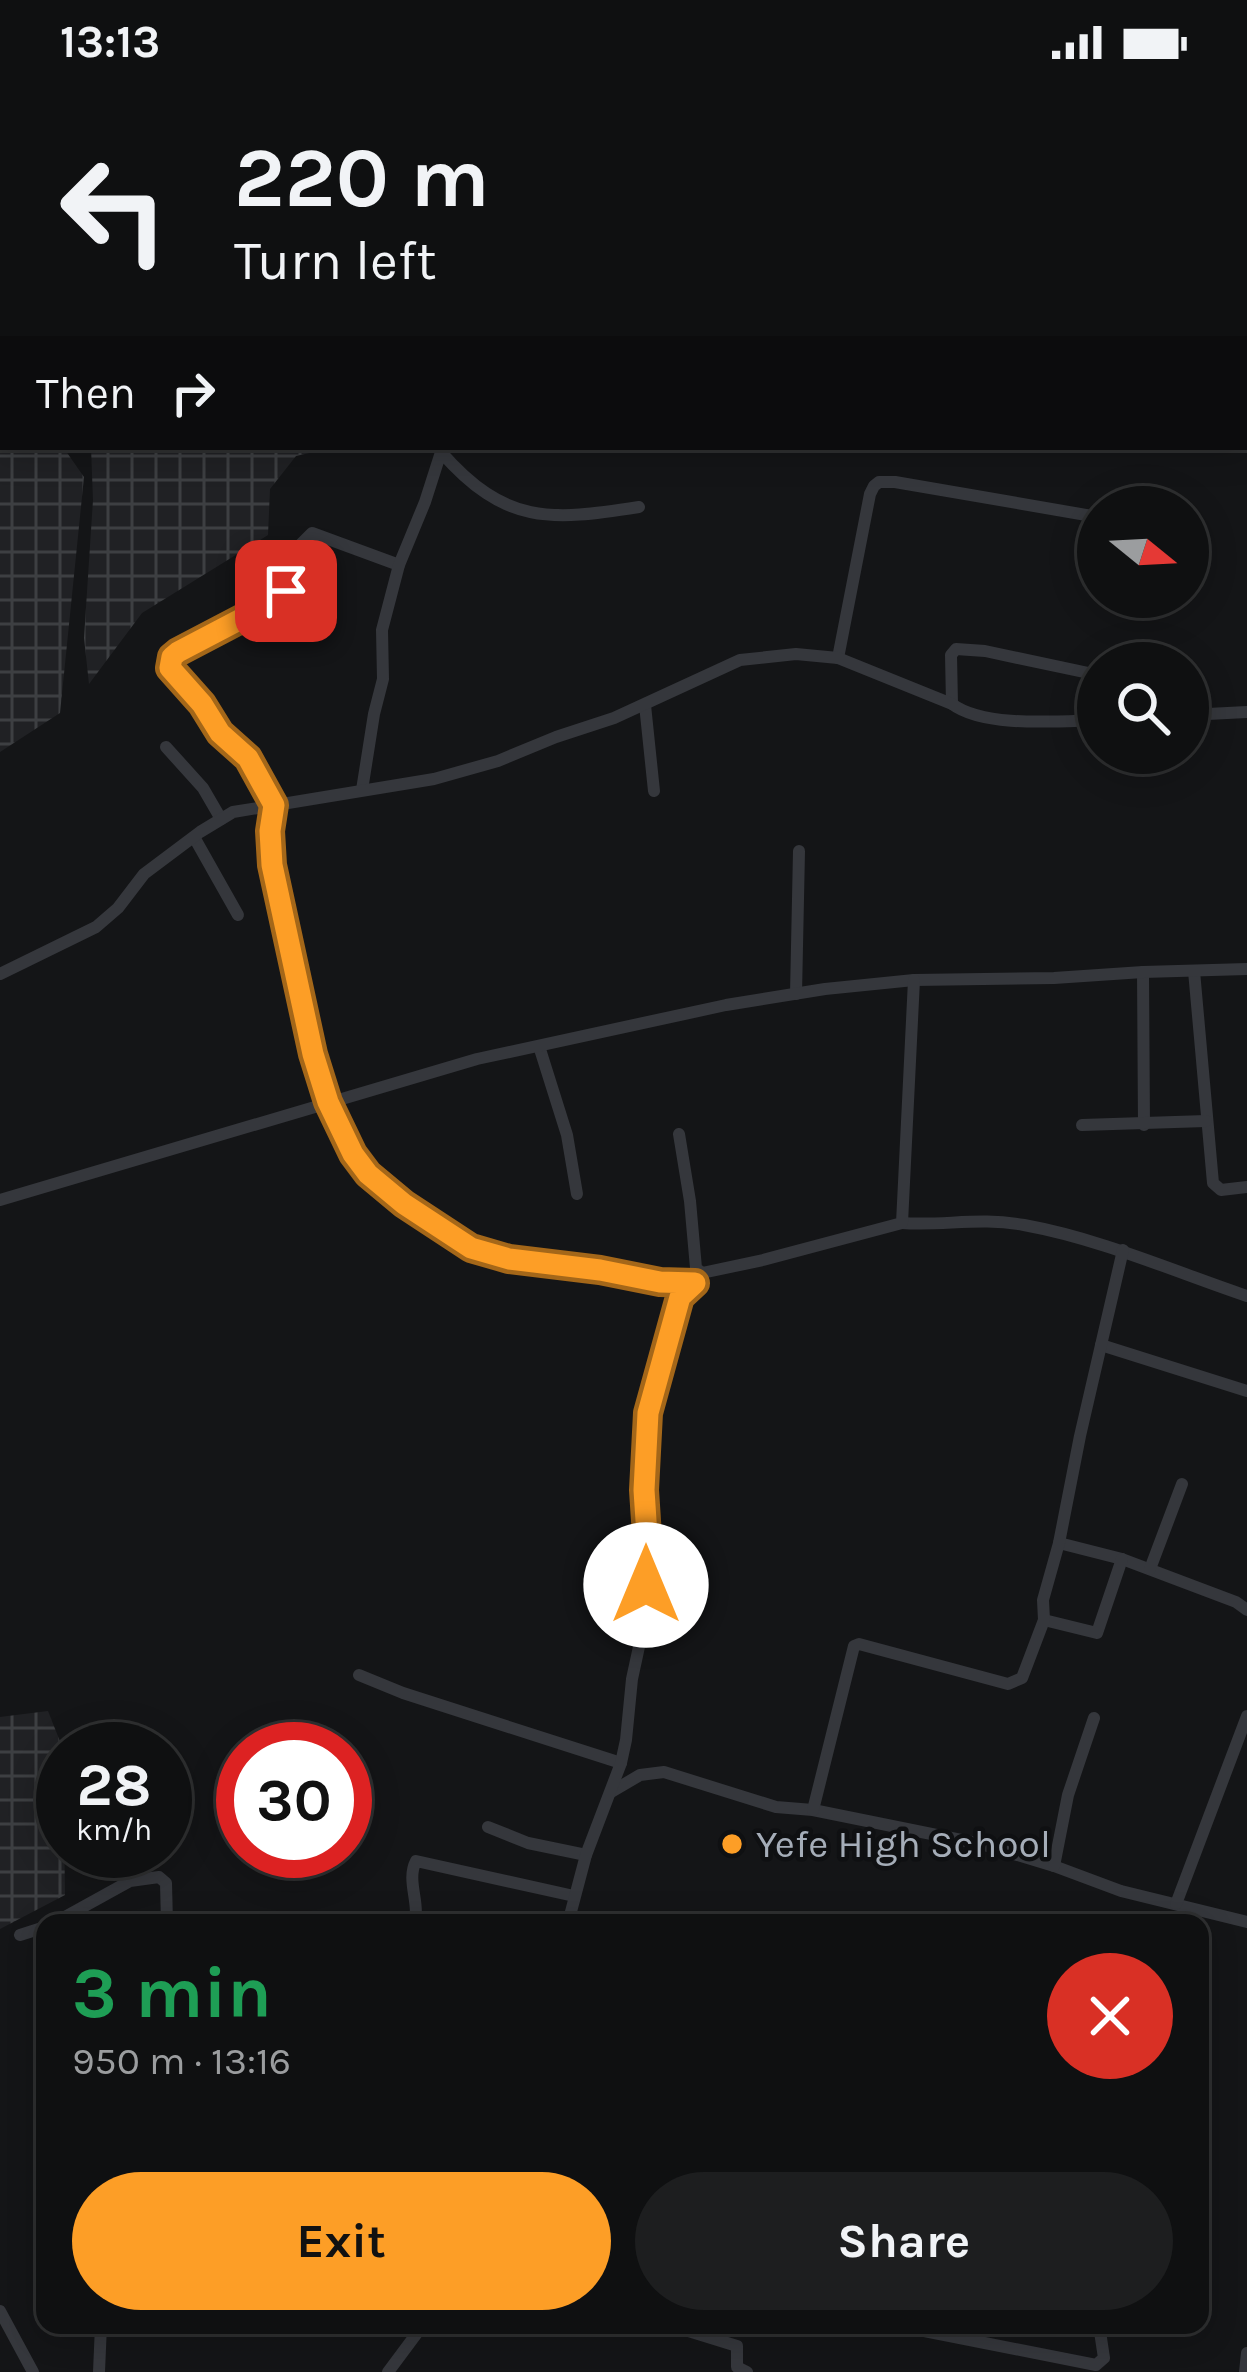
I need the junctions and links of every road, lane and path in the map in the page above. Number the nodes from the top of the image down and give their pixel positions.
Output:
1 (441, 450) edge
2 (442, 450) edge
3 (639, 507) dead end
4 (1077, 513) edge
5 (399, 565) junction
6 (838, 658) junction
7 (1077, 670) edge
8 (952, 704) junction
9 (645, 705) junction
10 (1247, 712) edge
11 (1209, 714) edge
12 (1077, 720) edge
13 (166, 747) dead end
14 (362, 790) junction
15 (654, 791) dead end
16 (274, 805) junction
17 (221, 819) junction
18 (194, 837) junction
19 (799, 851) dead end
20 (238, 915) dead end
21 (1247, 969) edge
22 (1194, 971) junction
23 (1143, 972) junction
24 (0, 974) edge
25 (914, 980) junction
26 (796, 994) junction
27 (538, 1046) junction
28 (328, 1102) junction
29 (1206, 1121) junction
30 (1082, 1125) dead end
31 (1144, 1125) junction
32 (679, 1134) dead end
33 (1247, 1187) edge
34 (577, 1194) dead end
35 (0, 1200) edge
36 (902, 1223) junction
37 (1123, 1250) junction
38 (699, 1278) junction
39 (1247, 1296) edge
40 (1101, 1345) junction
41 (1247, 1391) edge
42 (1182, 1484) dead end
43 (1059, 1543) junction
44 (1122, 1559) junction
45 (1150, 1569) junction
46 (1247, 1610) edge
47 (1044, 1620) junction
48 (359, 1675) dead end
49 (1247, 1716) edge
50 (1094, 1718) dead end
51 (621, 1763) junction
52 (610, 1792) junction
53 (813, 1810) junction
54 (488, 1827) dead end
55 (586, 1855) junction
56 (1054, 1866) junction
57 (574, 1896) junction
58 (1176, 1904) junction
59 (70, 1914) edge
60 (167, 1914) edge
61 (417, 1914) edge
62 (570, 1914) edge
63 (1247, 1922) edge
64 (36, 1930) edge
65 (20, 1935) dead end
66 (0, 2311) edge
67 (100, 2334) edge
68 (415, 2334) edge
69 (698, 2334) edge
70 (937, 2334) edge
71 (1101, 2334) edge
72 (1247, 2353) edge
73 (33, 2372) edge
74 (98, 2372) edge
75 (388, 2372) edge
76 (747, 2372) edge
77 (1245, 2372) edge

1 - 5 street
2 - 3 street
4 - 6 street
5 - 14 street
5 - 16 street
6 - 8 street
6 - 9 street
7 - 8 street
8 - 12 street
9 - 14 street
9 - 15 street
10 - 11 street
13 - 17 street
14 - 16 street
16 - 17 street
16 - 28 street
17 - 18 street
18 - 20 street
18 - 24 street
19 - 26 street
21 - 22 street
22 - 23 street
22 - 29 street
23 - 25 street
23 - 31 street
25 - 26 street
25 - 36 street
26 - 27 street
27 - 28 street
27 - 34 street
28 - 35 street
28 - 38 street
29 - 31 street
29 - 33 street
30 - 31 street
32 - 38 street
36 - 37 street
36 - 38 street
37 - 39 street
37 - 40 street
38 - 51 street
40 - 41 street
40 - 43 street
42 - 45 street
43 - 44 street
43 - 47 street
44 - 45 street
44 - 47 street
45 - 46 street
47 - 53 street
48 - 51 street
49 - 58 street
50 - 56 street
51 - 52 street
52 - 53 street
52 - 55 street
53 - 56 street
54 - 55 street
55 - 57 street
56 - 58 street
57 - 61 street
57 - 62 street
58 - 63 street
59 - 60 street
64 - 65 street
66 - 73 street
67 - 74 street
68 - 75 street
69 - 76 street
70 - 71 street
72 - 77 street

